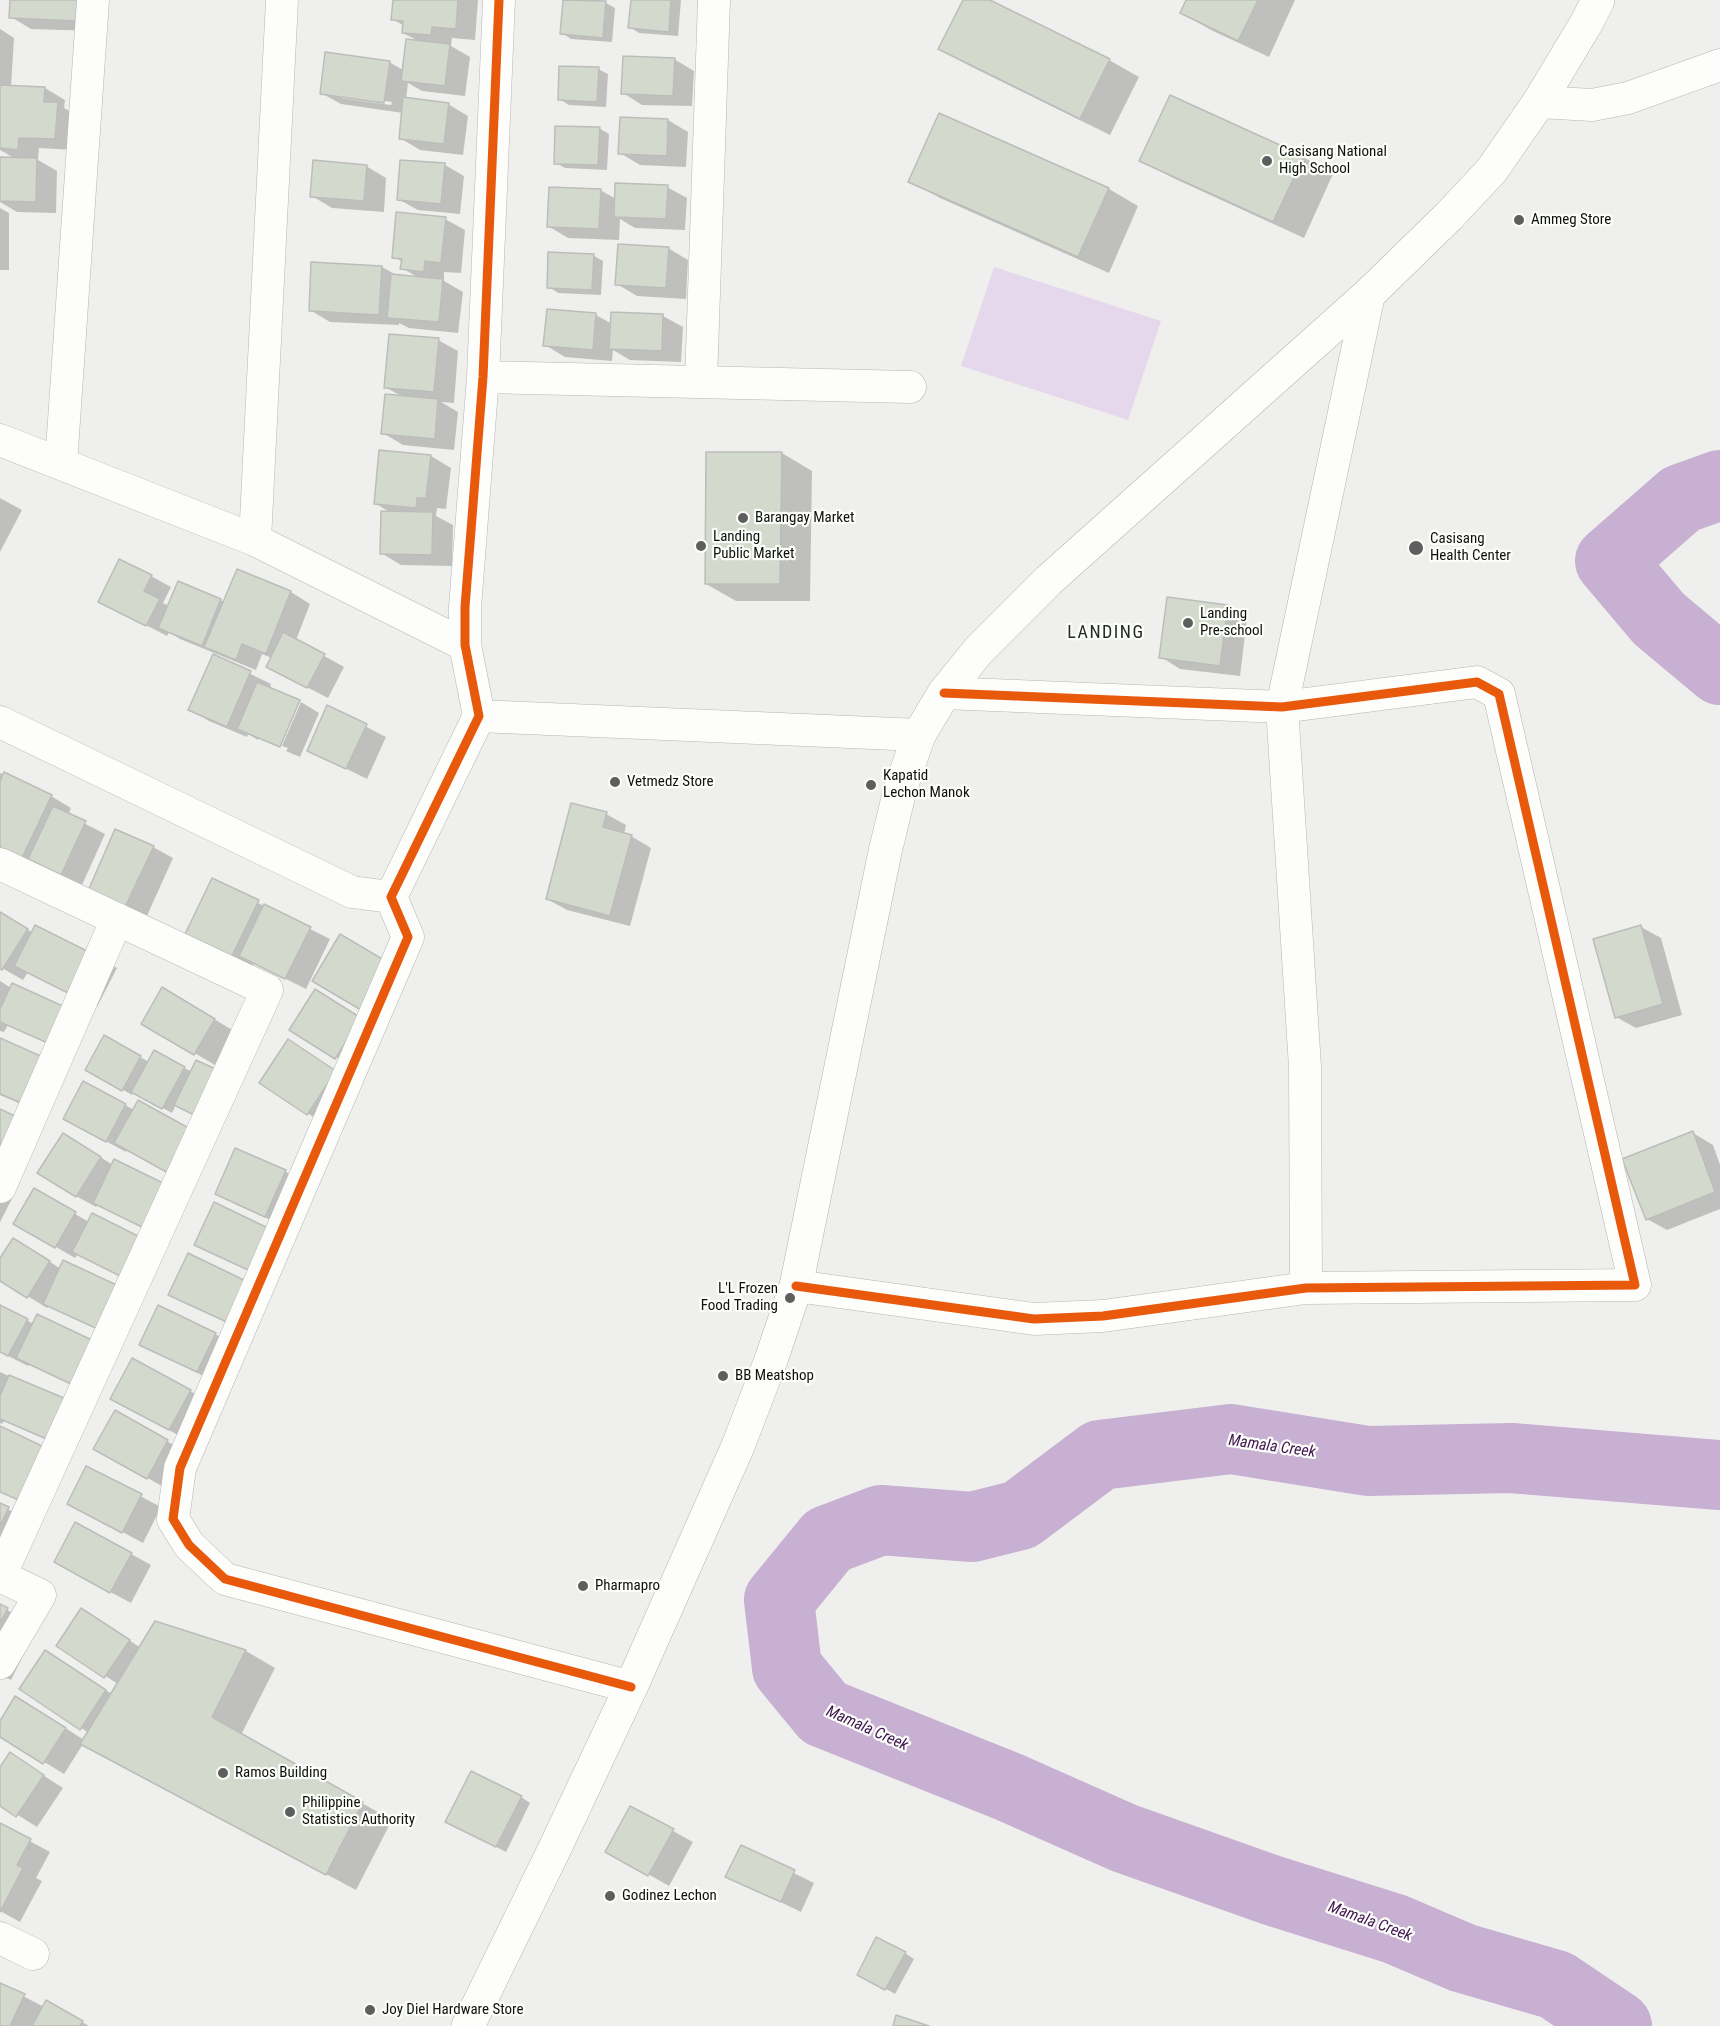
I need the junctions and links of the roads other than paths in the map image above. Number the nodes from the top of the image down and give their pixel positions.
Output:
1 (93, 0) edge
2 (282, 0) edge
3 (499, 0) edge
4 (714, 0) edge
5 (1598, 0) edge
6 (1720, 65) edge
7 (1539, 102) junction
8 (1369, 294) junction
9 (483, 377) junction
10 (701, 381) junction
11 (910, 387) dead end
12 (0, 440) edge
13 (61, 464) junction
14 (255, 540) junction
15 (465, 645) junction
16 (944, 693) junction
17 (1282, 707) junction
18 (480, 716) junction
19 (0, 722) edge
20 (919, 735) junction
21 (0, 864) edge
22 (391, 897) junction
23 (117, 919) junction
24 (0, 1187) edge
25 (796, 1286) junction
26 (1305, 1288) junction
27 (0, 1663) edge
28 (631, 1687) junction
29 (0, 1938) edge
30 (33, 1954) dead end
31 (468, 2026) edge

1 - 13 street
2 - 14 street
3 - 9 street
4 - 10 street
5 - 7 main road
6 - 7 street
7 - 8 main road
8 - 16 main road
8 - 17 street
9 - 10 street
9 - 15 street
10 - 11 street
12 - 13 street
13 - 14 street
14 - 15 street
15 - 18 street
16 - 17 street
16 - 20 main road
17 - 26 street
17 - 26 street
18 - 20 street
18 - 22 street
19 - 22 street
20 - 25 main road
21 - 23 street
22 - 28 street
23 - 24 street
23 - 27 street
25 - 26 street
25 - 28 main road
28 - 31 main road
29 - 30 street

